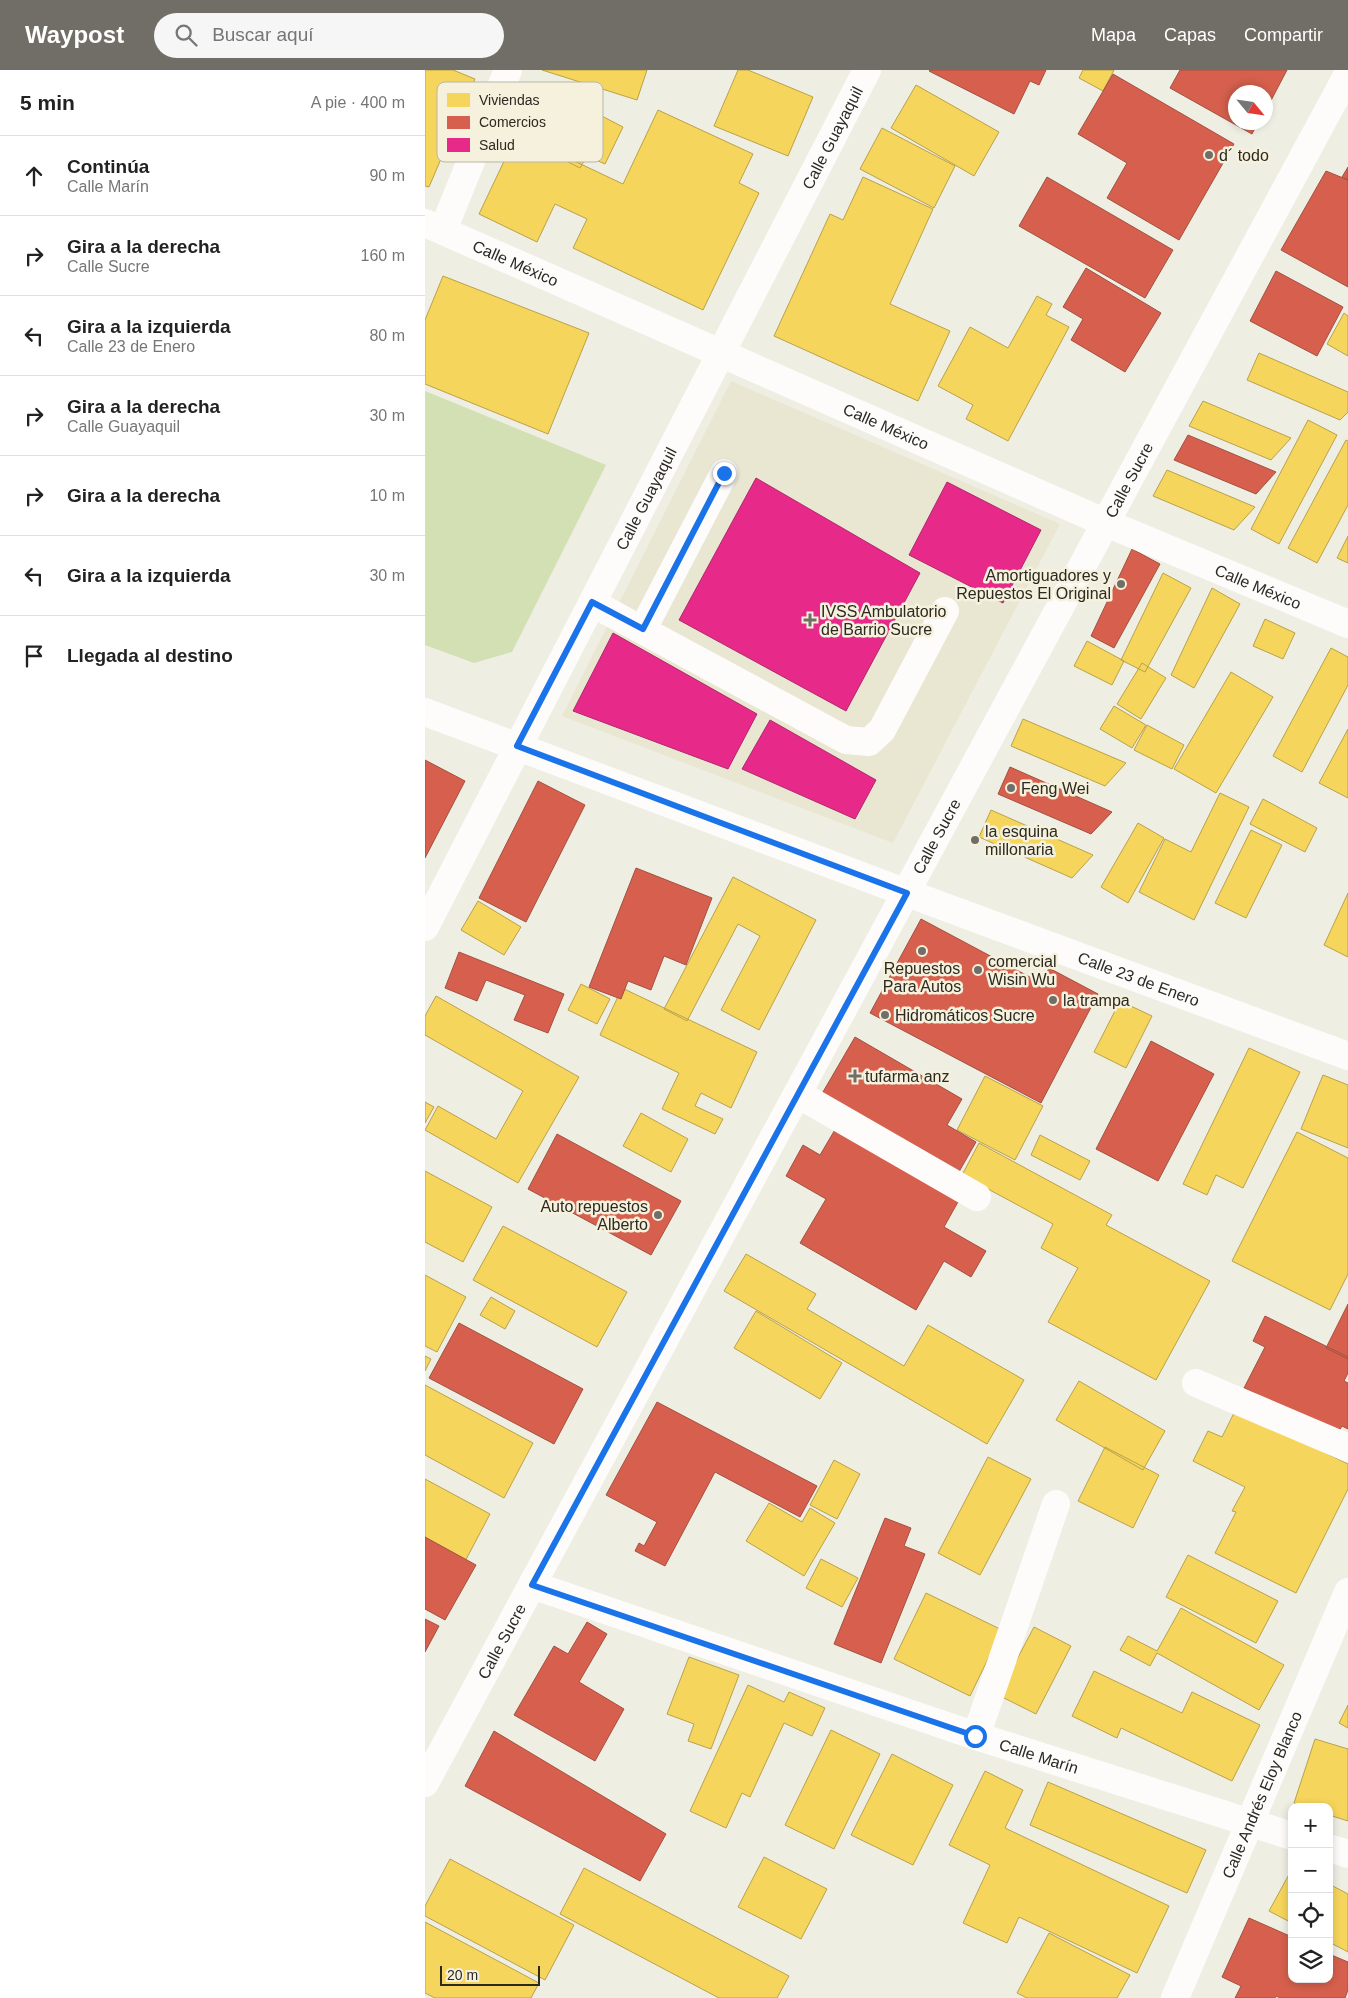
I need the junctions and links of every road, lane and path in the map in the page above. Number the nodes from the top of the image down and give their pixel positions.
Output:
1 (508, 70) edge
2 (867, 70) edge
3 (1348, 74) edge
4 (502, 82) edge
5 (464, 162) edge
6 (434, 226) edge
7 (721, 354) junction
8 (724, 473) dead end
9 (1105, 523) junction
10 (592, 602) junction
11 (945, 611) dead end
12 (1348, 624) edge
13 (643, 629) junction
14 (425, 712) edge
15 (517, 746) junction
16 (907, 893) junction
17 (425, 927) edge
18 (1348, 1056) edge
19 (798, 1094) junction
20 (977, 1198) dead end
21 (1196, 1383) dead end
22 (1348, 1448) edge
23 (1056, 1504) dead end
24 (532, 1585) junction
25 (1348, 1592) edge
26 (975, 1736) junction
27 (433, 1748) edge
28 (425, 1783) edge
29 (1251, 1824) junction
30 (1288, 1835) edge
31 (1333, 1849) edge
32 (1348, 1854) edge
33 (1175, 1998) edge

1 - 4 street
2 - 7 street, Calle Guayaquil
3 - 9 street, Calle Sucre
5 - 6 street
6 - 7 street, Calle México
7 - 9 street, Calle México
7 - 10 street, Calle Guayaquil
8 - 13 street
9 - 12 street, Calle México
9 - 16 street, Calle Sucre
10 - 13 street
10 - 15 street, Calle Guayaquil
11 - 13 street
14 - 15 street, Calle 23 de Enero
15 - 16 street, Calle 23 de Enero
15 - 17 street, Calle Guayaquil
16 - 18 street, Calle 23 de Enero
16 - 19 street, Calle Sucre
19 - 20 street
19 - 24 street, Calle Sucre
21 - 22 street
23 - 26 street
24 - 26 street, Calle Marín
24 - 27 street, Calle Sucre
25 - 29 street, Calle Andrés Eloy Blanco
26 - 29 street, Calle Marín
27 - 28 street, Calle Sucre
29 - 30 street, Calle Marín
29 - 33 street, Calle Andrés Eloy Blanco
31 - 32 street

